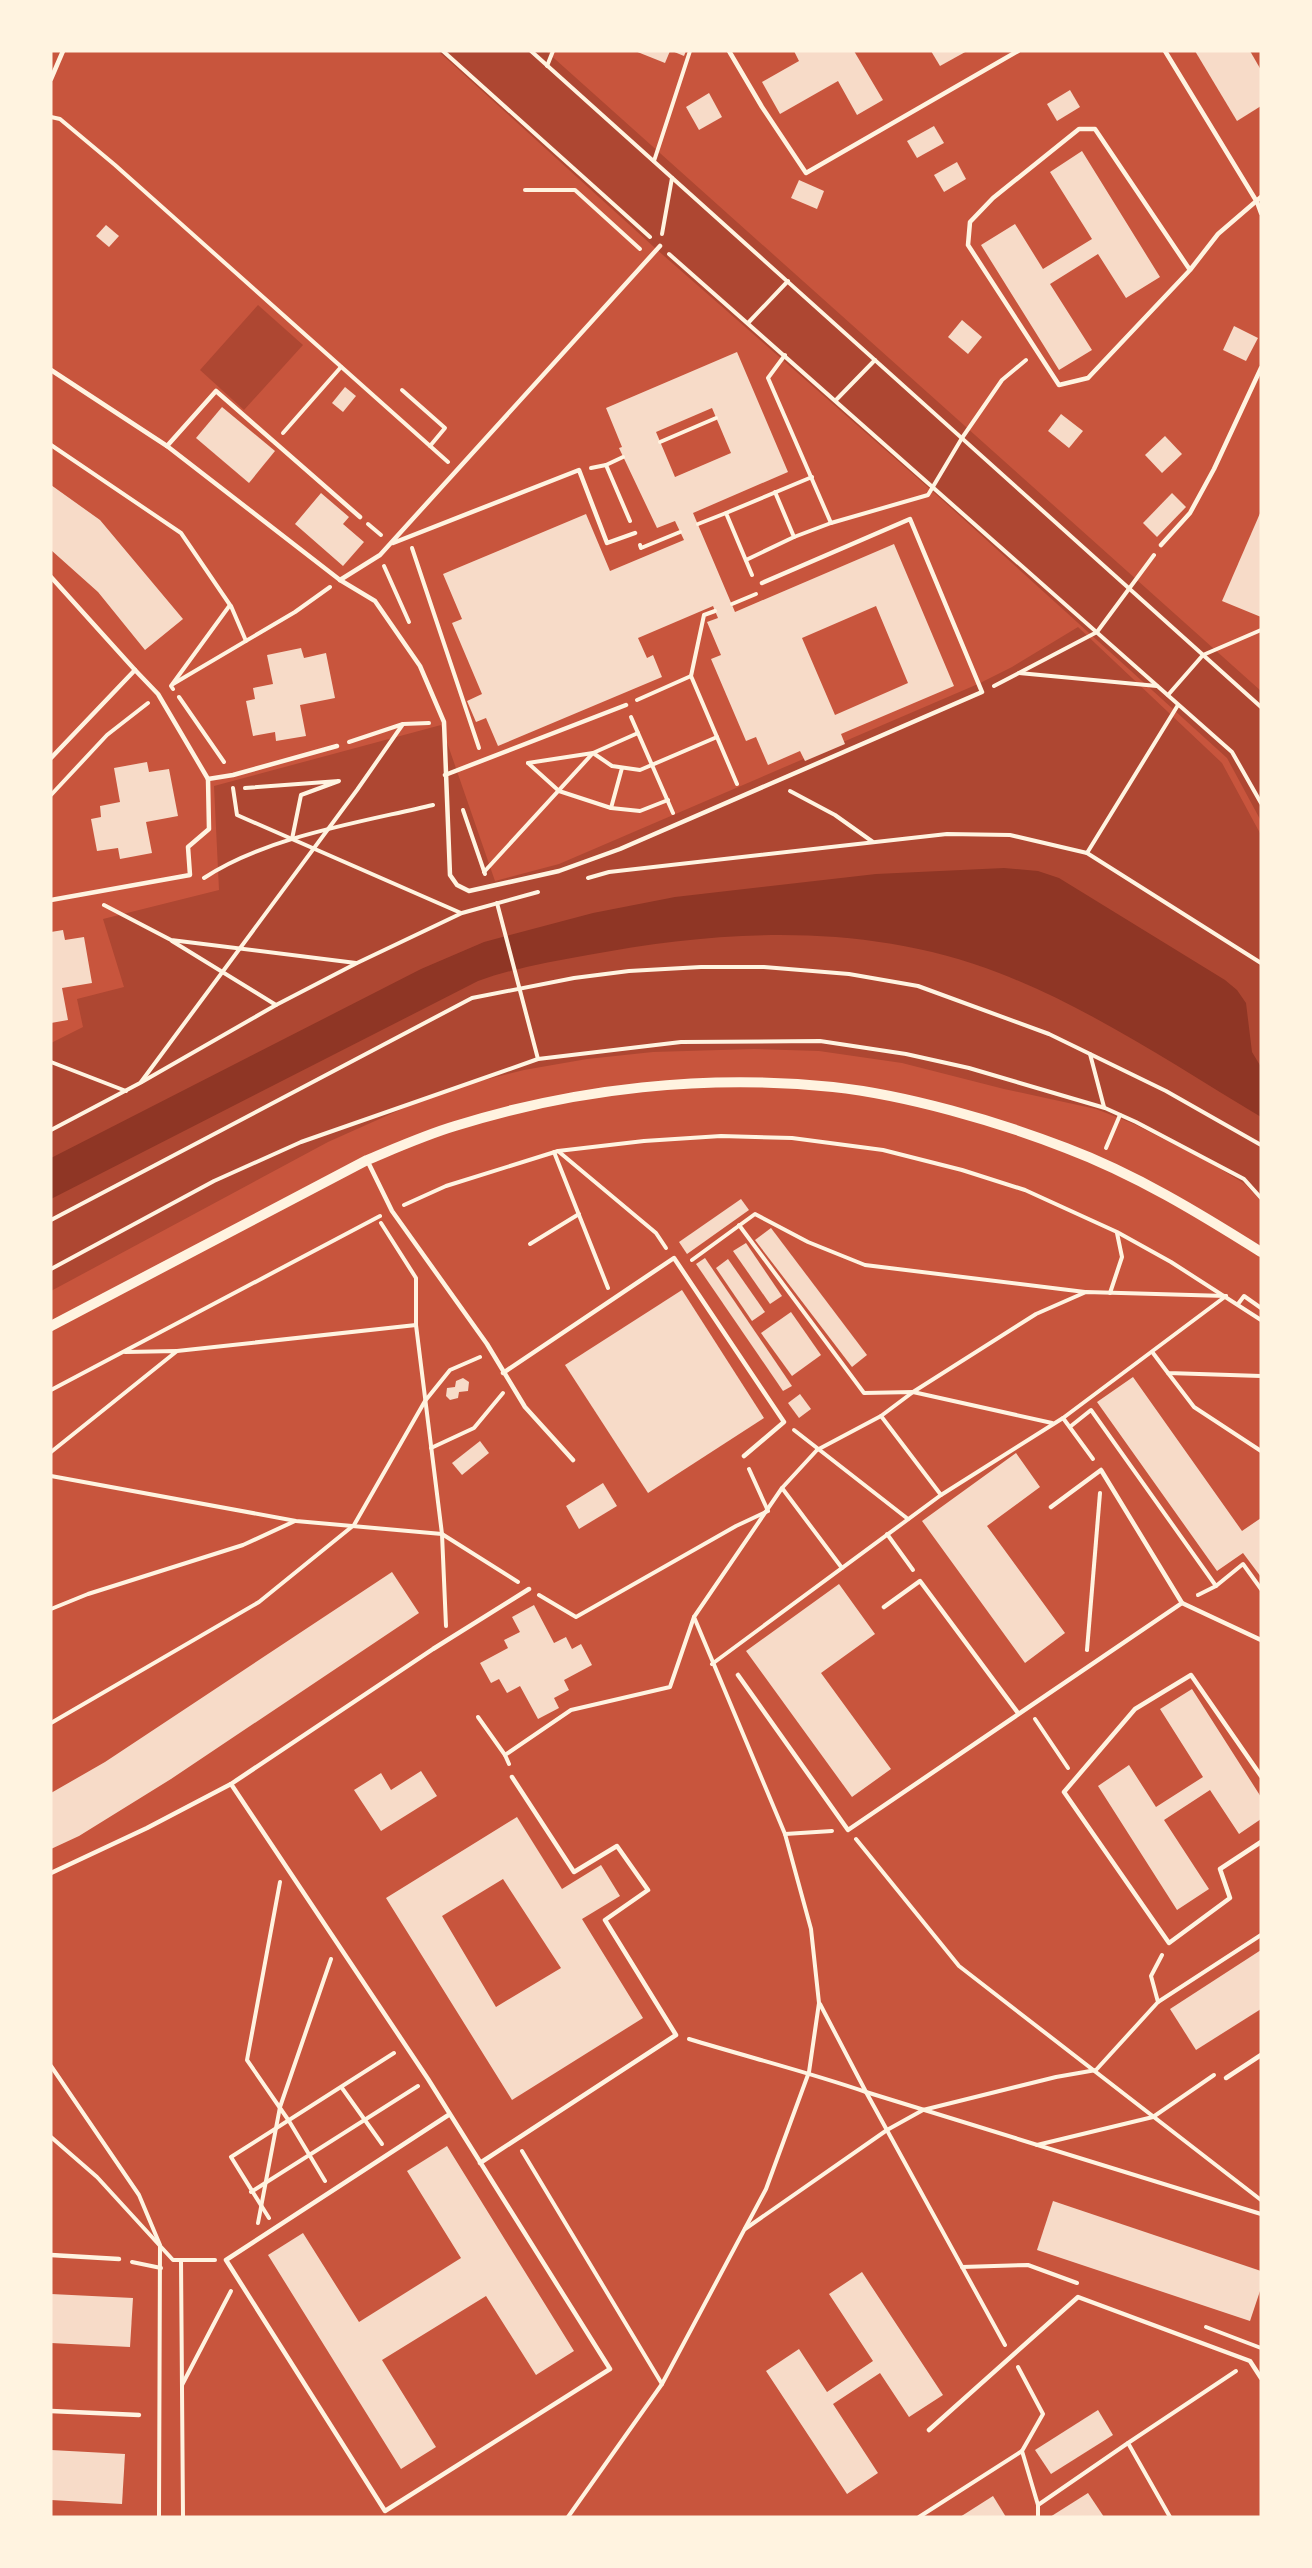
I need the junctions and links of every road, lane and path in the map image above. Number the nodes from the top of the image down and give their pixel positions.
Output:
1 (63, 51) edge
2 (443, 51) edge
3 (531, 51) edge
4 (553, 51) edge
5 (690, 51) edge
6 (729, 51) edge
7 (1018, 51) edge
8 (1165, 51) edge
9 (547, 66) junction
10 (51, 79) edge
11 (51, 117) edge
12 (654, 161) junction
13 (672, 178) junction
14 (525, 190) dead end
15 (1261, 197) edge
16 (1257, 202) junction
17 (1261, 213) edge
18 (660, 246) junction
19 (650, 258) junction
20 (1190, 270) junction
21 (788, 281) junction
22 (748, 323) junction
23 (1037, 351) junction
24 (785, 355) junction
25 (875, 360) junction
26 (341, 367) junction
27 (1261, 368) edge
28 (51, 370) edge
29 (402, 390) dead end
30 (836, 400) junction
31 (716, 418) dead end
32 (962, 438) junction
33 (275, 442) junction
34 (660, 442) dead end
35 (51, 445) edge
36 (167, 446) junction
37 (430, 446) junction
38 (623, 457) dead end
39 (457, 470) junction
40 (812, 477) junction
41 (933, 486) junction
42 (776, 492) junction
43 (726, 513) junction
44 (360, 517) joint
45 (831, 523) junction
46 (698, 524) dead end
47 (680, 532) dead end
48 (635, 533) junction
49 (408, 537) junction
50 (794, 537) junction
51 (390, 544) junction
52 (1161, 545) joint
53 (746, 560) junction
54 (51, 577) edge
55 (340, 580) junction
56 (755, 582) dead end
57 (762, 583) dead end
58 (1130, 589) junction
59 (760, 592) dead end
60 (732, 604) dead end
61 (231, 605) junction
62 (715, 611) dead end
63 (295, 612) dead end
64 (1261, 630) edge
65 (1097, 632) junction
66 (246, 641) dead end
67 (1203, 654) junction
68 (135, 670) junction
69 (1018, 673) junction
70 (691, 676) junction
71 (1157, 686) junction
72 (982, 692) junction
73 (1168, 695) junction
74 (626, 705) junction
75 (1178, 705) junction
76 (1261, 707) edge
77 (444, 722) junction
78 (403, 724) junction
79 (638, 733) junction
80 (717, 737) junction
81 (358, 739) dead end
82 (337, 746) dead end
83 (515, 748) junction
84 (593, 753) junction
85 (51, 758) edge
86 (483, 760) junction
87 (528, 763) junction
88 (652, 766) junction
89 (622, 768) junction
90 (233, 775) junction
91 (446, 775) junction
92 (208, 778) junction
93 (772, 782) junction
94 (233, 789) junction
95 (559, 791) junction
96 (742, 795) junction
97 (447, 802) junction
98 (1261, 803) edge
99 (611, 808) junction
100 (328, 830) junction
101 (292, 839) junction
102 (873, 842) junction
103 (314, 849) junction
104 (1087, 853) junction
105 (218, 869) dead end
106 (484, 872) dead end
107 (587, 878) dead end
108 (542, 891) dead end
109 (51, 900) edge
110 (94, 900) dead end
111 (498, 904) junction
112 (462, 913) junction
113 (171, 940) junction
114 (241, 947) junction
115 (357, 963) junction
116 (1261, 963) edge
117 (222, 972) junction
118 (520, 989) junction
119 (276, 1005) junction
120 (1090, 1054) junction
121 (538, 1059) junction
122 (51, 1062) edge
123 (140, 1083) junction
124 (126, 1091) junction
125 (1104, 1108) junction
126 (1120, 1115) junction
127 (51, 1130) edge
128 (1261, 1145) edge
129 (556, 1152) junction
130 (367, 1160) junction
131 (1100, 1163) junction
132 (1261, 1198) edge
133 (392, 1210) junction
134 (579, 1214) junction
135 (377, 1217) junction
136 (51, 1220) edge
137 (739, 1226) dead end
138 (1117, 1232) junction
139 (530, 1244) dead end
140 (1261, 1252) edge
141 (674, 1258) junction
142 (51, 1269) edge
143 (1110, 1293) dead end
144 (1226, 1296) junction
145 (613, 1300) junction
146 (1238, 1304) junction
147 (1261, 1308) edge
148 (1261, 1320) edge
149 (416, 1325) junction
150 (51, 1326) edge
151 (177, 1351) junction
152 (124, 1352) junction
153 (1153, 1353) junction
154 (503, 1373) junction
155 (1168, 1373) junction
156 (1261, 1376) edge
157 (510, 1384) junction
158 (51, 1390) edge
159 (881, 1416) dead end
160 (1064, 1418) junction
161 (784, 1422) junction
162 (1052, 1424) junction
163 (1071, 1426) junction
164 (431, 1448) junction
165 (1261, 1451) edge
166 (51, 1452) edge
167 (744, 1456) joint
168 (573, 1460) dead end
169 (1101, 1470) junction
170 (51, 1476) edge
171 (782, 1488) dead end
172 (941, 1495) junction
173 (1051, 1507) dead end
174 (908, 1519) junction
175 (296, 1521) junction
176 (442, 1534) junction
177 (887, 1534) junction
178 (842, 1568) junction
179 (920, 1581) junction
180 (529, 1589) junction
181 (1261, 1589) edge
182 (1182, 1603) junction
183 (884, 1607) dead end
184 (51, 1609) edge
185 (694, 1617) dead end
186 (447, 1640) junction
187 (1261, 1640) edge
188 (712, 1664) dead end
189 (1086, 1670) junction
190 (738, 1675) dead end
191 (1027, 1708) junction
192 (1018, 1713) junction
193 (478, 1717) dead end
194 (505, 1755) junction
195 (1261, 1776) edge
196 (512, 1778) joint
197 (1076, 1778) junction
198 (231, 1784) junction
199 (848, 1830) junction
200 (785, 1834) dead end
201 (1261, 1842) edge
202 (284, 1861) junction
203 (51, 1873) edge
204 (1261, 1935) edge
205 (336, 1938) junction
206 (1168, 1943) junction
207 (1158, 2001) junction
208 (819, 2003) dead end
209 (676, 2035) junction
210 (405, 2045) junction
211 (1261, 2055) edge
212 (51, 2066) edge
213 (1096, 2070) junction
214 (1226, 2078) joint
215 (428, 2079) junction
216 (342, 2088) junction
217 (866, 2092) junction
218 (280, 2107) junction
219 (923, 2110) junction
220 (450, 2114) junction
221 (1153, 2116) junction
222 (364, 2120) junction
223 (289, 2121) junction
224 (276, 2130) junction
225 (886, 2130) junction
226 (51, 2137) edge
227 (516, 2141) junction
228 (1036, 2145) junction
229 (390, 2154) junction
230 (308, 2155) junction
231 (480, 2163) junction
232 (266, 2182) junction
233 (251, 2192) junction
234 (331, 2192) junction
235 (1261, 2200) edge
236 (261, 2207) junction
237 (1261, 2214) edge
238 (276, 2229) junction
239 (744, 2229) dead end
240 (255, 2242) junction
241 (160, 2246) junction
242 (51, 2255) edge
243 (119, 2259) joint
244 (181, 2260) junction
245 (226, 2260) junction
246 (161, 2268) junction
247 (238, 2278) junction
248 (1261, 2346) edge
249 (1011, 2356) junction
250 (1250, 2361) junction
251 (1261, 2378) edge
252 (662, 2384) dead end
253 (182, 2385) junction
254 (51, 2410) edge
255 (139, 2415) dead end
256 (929, 2430) dead end
257 (1128, 2443) junction
258 (1022, 2451) junction
259 (1038, 2505) junction
260 (159, 2517) edge
261 (183, 2517) edge
262 (919, 2517) edge
263 (1038, 2517) edge
264 (1170, 2517) edge

1 - 10 lane
2 - 18 path
3 - 9 path
4 - 9 path
5 - 12 path
6 - 7 lane
8 - 16 lane
9 - 12 path
11 - 26 path
12 - 13 path
13 - 18 path
13 - 21 path
14 - 19 path
15 - 16 lane
16 - 17 lane
16 - 20 lane
18 - 19 lane
18 - 22 path
19 - 39 lane
20 - 23 lane
20 - 23 lane
21 - 22 path
21 - 25 path
22 - 24 path
23 - 32 path
24 - 30 path
24 - 40 path
25 - 30 path
25 - 32 path
26 - 33 path
26 - 37 path
27 - 52 lane
28 - 36 lane
29 - 37 path
30 - 41 path
31 - 34 path
32 - 41 path
32 - 58 path
33 - 36 lane
33 - 44 lane
35 - 61 path
36 - 55 lane
37 - 39 path
38 - 48 path
39 - 51 lane
40 - 42 path
40 - 45 path
41 - 45 path
41 - 65 path
42 - 43 path
42 - 50 path
43 - 46 path
43 - 53 path
44 - 51 path
45 - 50 path
47 - 48 path
48 - 49 lane
49 - 51 lane
49 - 86 path
50 - 53 path
51 - 55 lane
52 - 58 path
53 - 56 path
54 - 68 lane
55 - 63 path
55 - 77 lane
57 - 72 lane
58 - 65 path
58 - 67 path
59 - 60 path
61 - 66 path
61 - 90 path
62 - 70 path
64 - 67 path
65 - 69 path
65 - 71 path
67 - 73 path
67 - 76 path
68 - 85 lane
68 - 92 lane
69 - 71 path
69 - 72 path
70 - 74 path
70 - 80 path
71 - 73 path
72 - 93 lane
73 - 75 path
74 - 79 path
74 - 83 lane
75 - 98 path
75 - 104 path
77 - 78 path
77 - 91 lane
78 - 81 path
78 - 100 path
79 - 84 path
79 - 88 path
80 - 88 path
80 - 96 path
82 - 90 lane
83 - 86 lane
83 - 87 path
84 - 87 path
84 - 89 path
84 - 95 path
86 - 91 lane
87 - 95 path
88 - 89 path
88 - 99 path
89 - 99 path
90 - 92 lane
90 - 94 path
91 - 97 lane
92 - 109 lane
93 - 96 lane
93 - 102 path
94 - 101 path
94 - 101 path
95 - 99 path
95 - 106 path
96 - 97 lane
97 - 100 path
100 - 101 path
100 - 103 path
101 - 103 path
101 - 105 path
102 - 104 path
102 - 107 path
103 - 112 path
103 - 114 path
104 - 116 path
108 - 111 path
110 - 113 path
111 - 112 path
111 - 118 path
112 - 115 path
113 - 114 path
113 - 117 path
114 - 115 path
114 - 117 path
115 - 119 path
117 - 119 path
117 - 123 path
118 - 120 path
118 - 121 path
118 - 136 path
119 - 123 path
120 - 125 path
120 - 128 path
121 - 125 path
121 - 142 path
122 - 124 path
123 - 124 path
124 - 127 path
125 - 126 path
126 - 131 path
126 - 132 path
129 - 133 path
129 - 134 path
129 - 138 path
129 - 141 path
130 - 131 street
130 - 133 lane
130 - 150 street
131 - 140 street
133 - 135 path
133 - 154 lane
134 - 139 path
134 - 145 path
135 - 149 path
135 - 152 path
137 - 162 path
138 - 143 path
138 - 144 path
141 - 145 lane
141 - 161 lane
144 - 146 path
144 - 153 path
145 - 154 lane
146 - 147 path
146 - 148 path
149 - 151 path
149 - 164 path
151 - 152 path
151 - 166 path
152 - 158 path
153 - 155 path
153 - 160 path
154 - 157 lane
155 - 156 path
155 - 165 path
157 - 164 path
157 - 168 lane
159 - 172 path
160 - 162 path
160 - 163 path
161 - 167 lane
161 - 174 path
162 - 172 path
163 - 169 path
163 - 181 path
164 - 176 path
167 - 180 path
169 - 173 lane
169 - 182 lane
169 - 189 path
170 - 175 path
171 - 178 path
172 - 174 path
174 - 177 path
175 - 176 path
175 - 184 path
176 - 180 path
176 - 186 path
177 - 178 path
177 - 179 path
178 - 188 path
179 - 183 lane
179 - 192 lane
180 - 186 lane
182 - 187 lane
182 - 189 lane
185 - 194 path
186 - 198 lane
189 - 191 lane
190 - 199 lane
191 - 192 lane
191 - 197 path
192 - 199 lane
193 - 194 path
194 - 196 path
195 - 197 lane
196 - 209 lane
197 - 206 lane
198 - 202 lane
198 - 203 lane
199 - 200 path
199 - 213 path
201 - 206 lane
202 - 205 lane
202 - 218 path
204 - 207 path
205 - 210 lane
205 - 218 path
206 - 207 path
207 - 213 path
208 - 217 path
209 - 217 path
209 - 227 lane
210 - 215 lane
210 - 216 path
211 - 214 lane
212 - 241 path
213 - 219 path
213 - 221 path
214 - 221 path
215 - 220 lane
215 - 222 path
216 - 222 path
216 - 223 path
217 - 219 path
217 - 225 path
218 - 223 path
218 - 224 path
219 - 225 path
219 - 228 path
220 - 229 lane
220 - 231 lane
221 - 228 path
221 - 235 path
222 - 229 path
222 - 230 path
223 - 224 path
223 - 230 path
224 - 232 path
224 - 233 path
225 - 239 path
225 - 249 path
226 - 241 path
227 - 231 lane
227 - 252 path
228 - 237 path
229 - 234 lane
230 - 232 path
230 - 234 path
231 - 247 lane
232 - 233 path
232 - 236 path
233 - 236 path
234 - 238 lane
236 - 238 path
236 - 240 path
238 - 240 lane
240 - 245 lane
241 - 244 path
241 - 246 path
242 - 243 lane
243 - 246 path
244 - 245 path
244 - 253 path
245 - 247 lane
246 - 260 path
247 - 253 path
248 - 250 path
249 - 250 lane
249 - 256 lane
249 - 258 path
250 - 251 lane
250 - 257 path
253 - 261 path
254 - 255 lane
257 - 259 path
257 - 264 path
258 - 259 path
258 - 262 path
259 - 263 path

